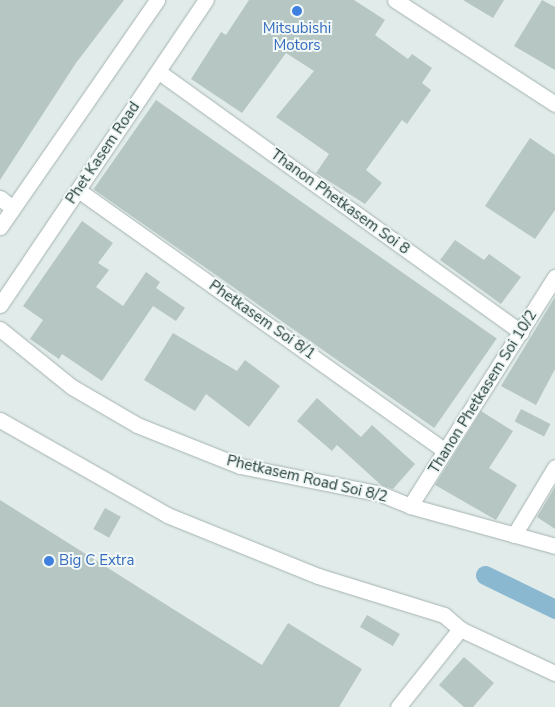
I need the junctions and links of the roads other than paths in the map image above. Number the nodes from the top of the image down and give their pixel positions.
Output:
1 (157, 0) edge
2 (206, 0) edge
3 (395, 0) edge
4 (159, 72) junction
5 (555, 104) edge
6 (78, 190) junction
7 (0, 198) edge
8 (13, 208) junction
9 (0, 227) edge
10 (555, 277) edge
11 (0, 305) edge
12 (0, 329) edge
13 (521, 332) junction
14 (0, 420) edge
15 (445, 451) junction
16 (555, 467) edge
17 (410, 506) junction
18 (514, 535) junction
19 (555, 546) edge
20 (460, 629) junction
21 (555, 673) edge
22 (398, 707) edge

1 - 8 street
2 - 4 street, Phet Kasem Road
3 - 5 street
4 - 6 street, Phet Kasem Road
4 - 13 street, Thanon Phetkasem Soi 8
6 - 11 street, Phet Kasem Road
6 - 15 street, Phetkasem Soi 8/1
7 - 8 street
8 - 9 street
10 - 13 street, Thanon Phetkasem Soi 10/2
12 - 17 street, Phetkasem Road Soi 8/2
13 - 15 street, Thanon Phetkasem Soi 10/2
14 - 20 street
15 - 17 street, Thanon Phetkasem Soi 10/2
16 - 18 street
17 - 18 street, Phetkasem Road Soi 8/2
18 - 19 street, Phetkasem Road Soi 8/2
20 - 21 street
20 - 22 street

